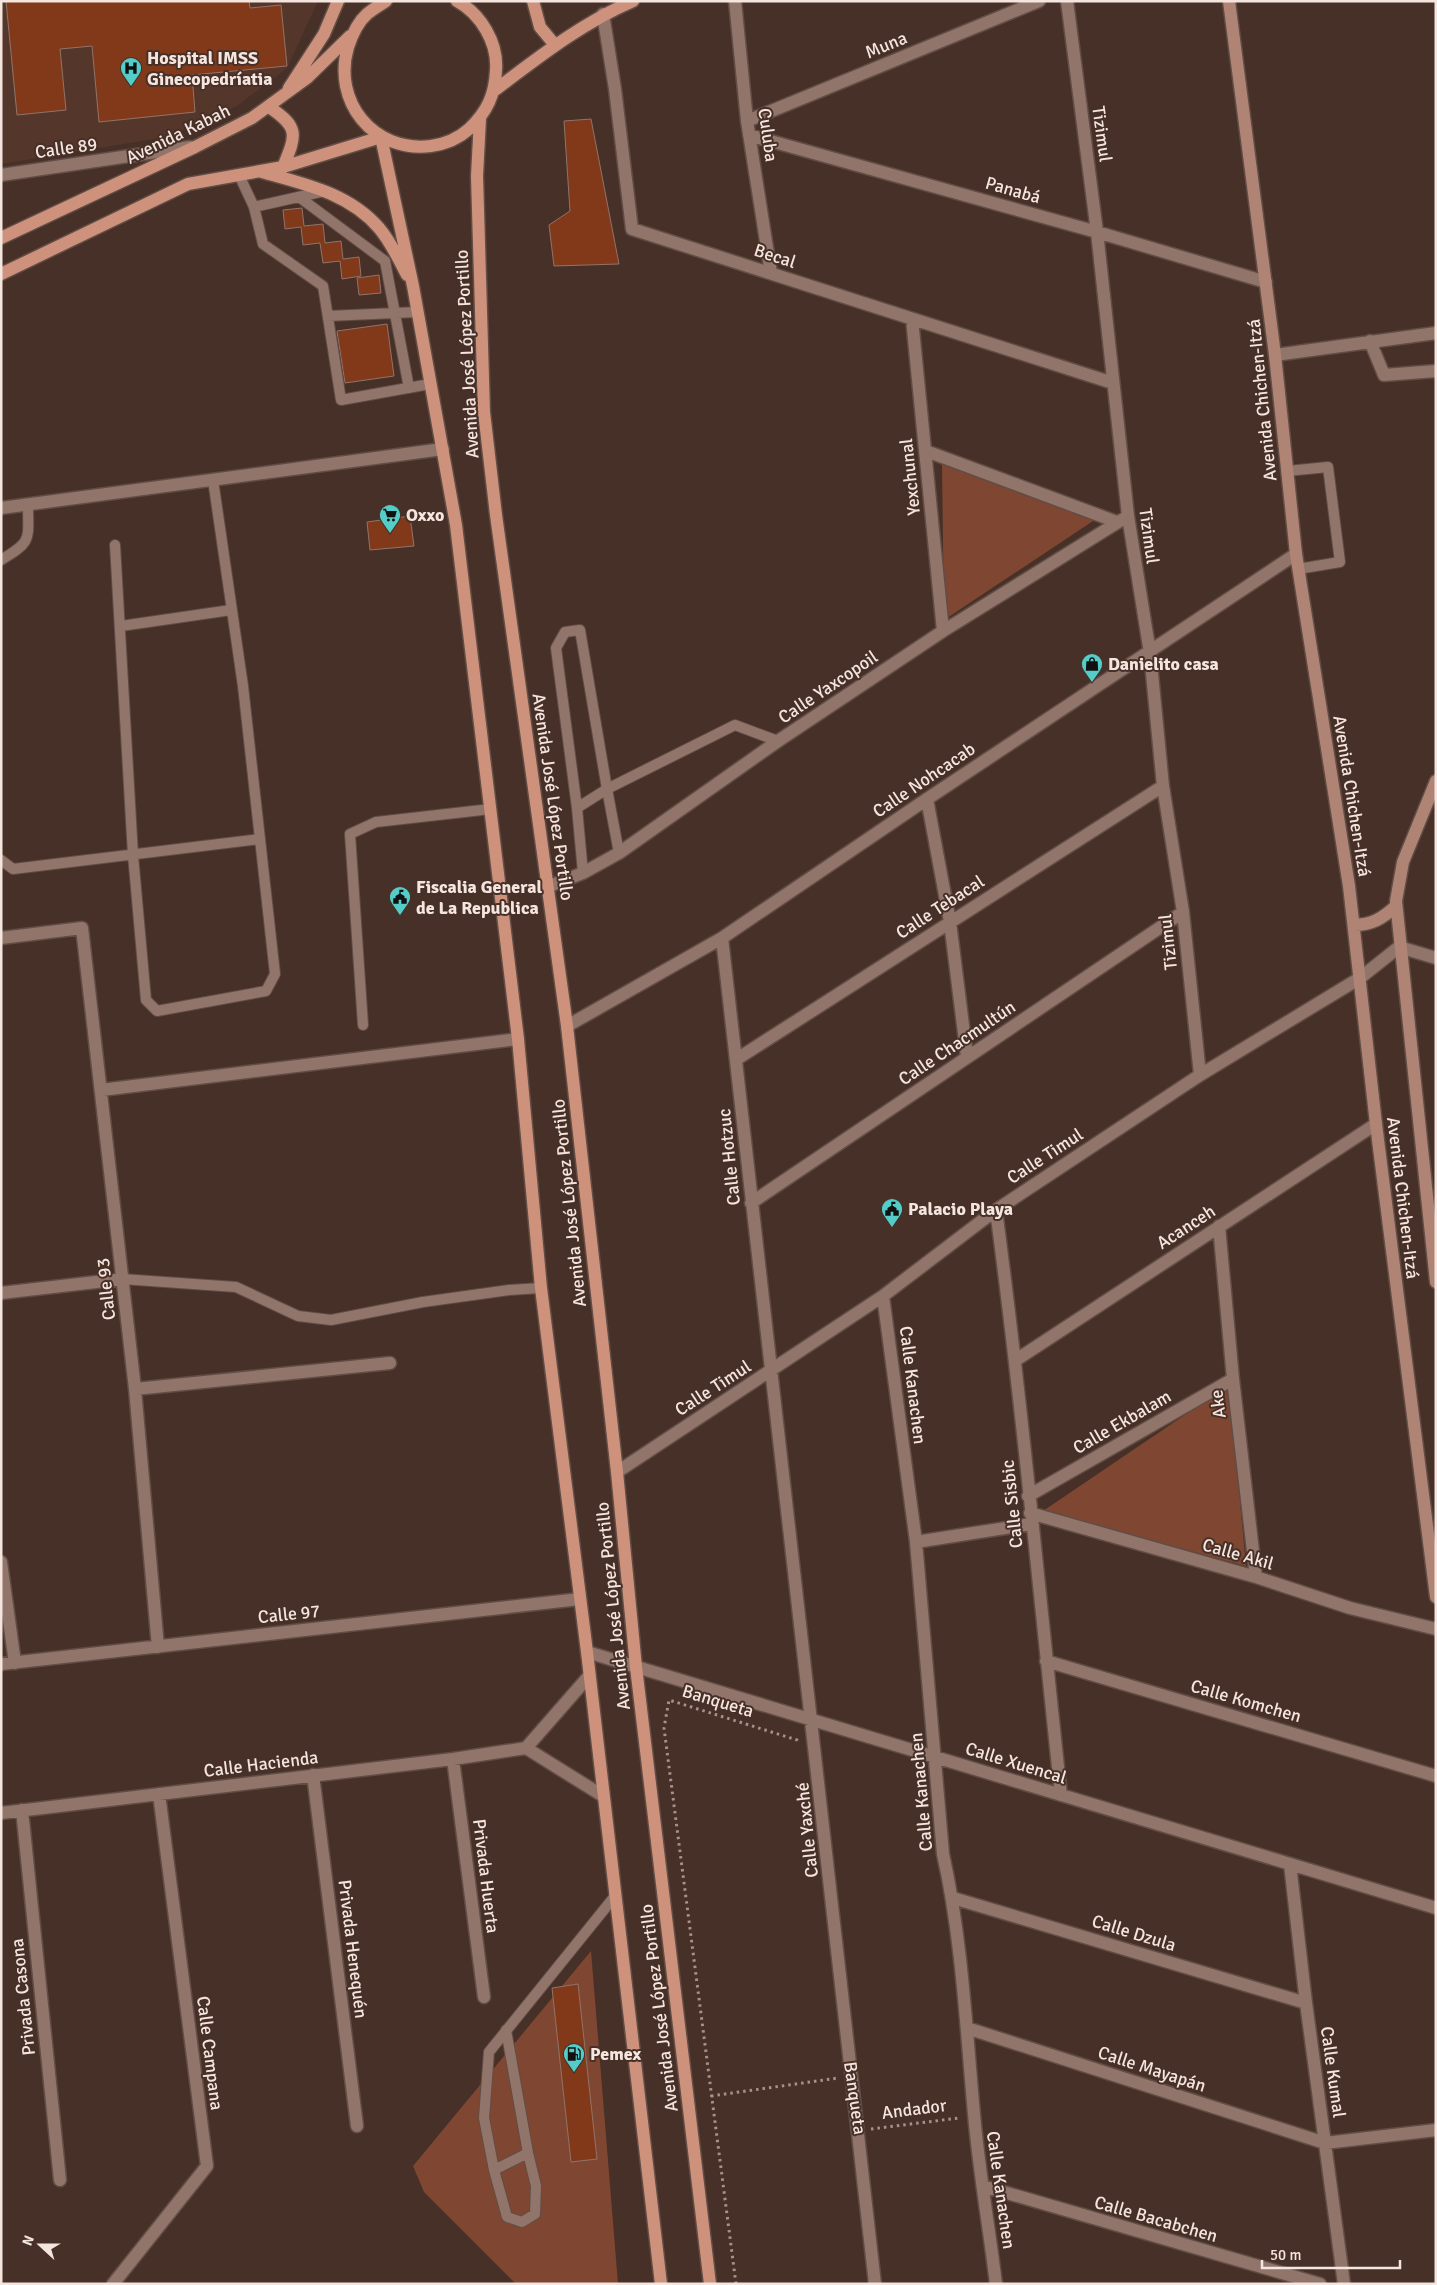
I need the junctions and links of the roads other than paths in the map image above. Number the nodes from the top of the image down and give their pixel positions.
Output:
1 (338, 1) edge
2 (365, 1) edge
3 (386, 1) edge
4 (533, 1) edge
5 (633, 1) edge
6 (735, 1) edge
7 (1039, 1) edge
8 (1067, 1) edge
9 (1229, 1) edge
10 (461, 2) edge
11 (603, 14) junction
12 (366, 15) junction
13 (352, 34) junction
14 (555, 45) junction
15 (495, 90) junction
16 (285, 95) junction
17 (269, 107) junction
18 (480, 119) junction
19 (747, 121) junction
20 (749, 135) junction
21 (381, 137) junction
22 (195, 147) junction
23 (283, 167) junction
24 (258, 171) junction
25 (1, 175) edge
26 (239, 175) junction
27 (326, 191) junction
28 (299, 197) junction
29 (254, 207) junction
30 (1097, 232) junction
31 (1, 238) edge
32 (390, 258) junction
33 (771, 273) junction
34 (1, 274) edge
35 (1266, 282) junction
36 (413, 286) junction
37 (418, 312) junction
38 (395, 313) junction
39 (328, 316) junction
40 (912, 319) junction
41 (1436, 333) edge
42 (1370, 341) junction
43 (1275, 355) junction
44 (1436, 371) edge
45 (1113, 382) junction
46 (430, 384) junction
47 (409, 388) junction
48 (443, 449) junction
49 (926, 451) junction
50 (1287, 471) junction
51 (213, 480) junction
52 (28, 504) junction
53 (1, 508) edge
54 (1123, 519) junction
55 (115, 545) dead end
56 (1296, 554) junction
57 (1, 560) edge
58 (1298, 570) junction
59 (231, 610) junction
60 (121, 626) junction
61 (943, 631) junction
62 (1150, 653) junction
63 (778, 742) junction
64 (1436, 781) edge
65 (1163, 786) junction
66 (607, 789) junction
67 (927, 798) junction
68 (577, 808) junction
69 (490, 809) junction
70 (260, 839) junction
71 (618, 853) junction
72 (133, 856) junction
73 (1, 860) edge
74 (583, 872) junction
75 (547, 887) junction
76 (1396, 906) junction
77 (1183, 912) junction
78 (950, 922) junction
79 (1354, 925) junction
80 (1, 938) edge
81 (722, 938) junction
82 (1399, 947) junction
83 (1436, 958) edge
84 (1360, 978) junction
85 (363, 1025) dead end
86 (567, 1026) junction
87 (518, 1039) junction
88 (967, 1057) junction
89 (737, 1059) junction
90 (1200, 1075) junction
91 (101, 1090) junction
92 (1376, 1124) junction
93 (751, 1203) junction
94 (996, 1210) junction
95 (1219, 1226) junction
96 (122, 1279) junction
97 (1436, 1282) edge
98 (541, 1288) junction
99 (1, 1293) edge
100 (883, 1296) junction
101 (1016, 1360) junction
102 (390, 1362) dead end
103 (770, 1372) junction
104 (1233, 1379) junction
105 (135, 1389) junction
106 (617, 1472) junction
107 (1028, 1496) junction
108 (1030, 1518) junction
109 (916, 1542) junction
110 (1, 1562) edge
111 (1256, 1577) junction
112 (1436, 1597) edge
113 (580, 1599) junction
114 (1436, 1629) edge
115 (158, 1647) junction
116 (587, 1652) junction
117 (1046, 1661) junction
118 (16, 1663) junction
119 (1, 1664) edge
120 (636, 1667) junction
121 (589, 1676) junction
122 (812, 1720) junction
123 (526, 1748) junction
124 (935, 1757) junction
125 (453, 1759) junction
126 (313, 1776) junction
127 (1436, 1776) edge
128 (159, 1794) junction
129 (1061, 1795) junction
130 (603, 1796) junction
131 (22, 1810) junction
132 (1, 1813) edge
133 (1290, 1864) junction
134 (615, 1896) junction
135 (953, 1898) junction
136 (1436, 1908) edge
137 (484, 1997) dead end
138 (1306, 2003) junction
139 (967, 2028) junction
140 (506, 2030) junction
141 (357, 2126) dead end
142 (1436, 2130) edge
143 (1325, 2143) junction
144 (528, 2153) junction
145 (494, 2170) junction
146 (60, 2180) dead end
147 (983, 2186) junction
148 (113, 2284) edge
149 (661, 2284) edge
150 (710, 2284) edge
151 (875, 2284) edge
152 (996, 2284) edge
153 (1320, 2284) edge
154 (1344, 2284) edge

1 - 16 main road
2 - 12 main road
3 - 12 main road
4 - 14 main road
5 - 11 main road
6 - 19 street, Culuba
7 - 19 street, Muna
8 - 30 street, Tizimul
9 - 35 main road, Avenida Chichen-Itzá
10 - 15 main road
11 - 14 main road
11 - 33 street, Becal
12 - 13 main road
13 - 16 main road, Avenida Kabah
13 - 21 main road
14 - 15 main road
15 - 18 main road
16 - 17 main road, Avenida Kabah
17 - 22 main road, Avenida Kabah
17 - 23 main road
18 - 21 main road
18 - 75 main road, Avenida José López Portillo
19 - 20 street, Culuba
20 - 30 street, Panabá
20 - 33 street, Culuba
21 - 23 main road
21 - 36 main road, Avenida José López Portillo
22 - 25 street, Calle 89
22 - 31 main road, Avenida Kabah
23 - 24 main road
24 - 26 main road
24 - 27 main road
26 - 29 lane
26 - 34 main road
27 - 28 lane
27 - 32 main road
28 - 29 lane
28 - 32 lane
29 - 39 lane
30 - 35 street, Panabá
30 - 45 street, Tizimul
32 - 36 main road
32 - 38 lane
33 - 40 street, Becal
35 - 43 main road, Avenida Chichen-Itzá
36 - 37 main road, Avenida José López Portillo
37 - 38 lane
37 - 46 main road, Avenida José López Portillo
38 - 39 lane
38 - 47 lane
39 - 47 lane
40 - 45 street, Becal
40 - 49 street, Yexchunal
41 - 42 street
42 - 43 street
42 - 44 street
43 - 50 main road, Avenida Chichen-Itzá
45 - 54 street, Tizimul
46 - 47 lane
46 - 48 main road, Avenida José López Portillo
48 - 51 street
48 - 69 main road, Avenida José López Portillo
49 - 54 street
49 - 61 street, Yexchunal
50 - 56 main road, Avenida Chichen-Itzá
50 - 58 lane
51 - 52 street
51 - 59 lane
52 - 53 street
52 - 57 lane
54 - 61 street, Calle Yaxcopoil
54 - 62 street, Tizimul
55 - 60 lane
56 - 58 main road, Avenida Chichen-Itzá
56 - 62 street, Calle Nohcacab
58 - 79 main road, Avenida Chichen-Itzá
59 - 60 lane
59 - 70 lane
60 - 72 lane
61 - 63 street, Calle Yaxcopoil
62 - 65 street, Tizimul
62 - 67 street, Calle Nohcacab
63 - 66 lane
63 - 71 street, Calle Yaxcopoil
64 - 76 main road, Avenida Chichen-Itzá
65 - 77 street, Tizimul
65 - 78 street, Calle Tebacal
66 - 68 lane
66 - 68 lane
66 - 71 lane
67 - 78 street
67 - 81 street, Calle Nohcacab
68 - 74 lane
69 - 85 lane
69 - 87 main road, Avenida José López Portillo
70 - 72 lane
70 - 72 lane
71 - 74 street, Calle Yaxcopoil
72 - 73 lane
74 - 75 street, Calle Yaxcopoil
75 - 86 main road, Avenida José López Portillo
76 - 79 main road
76 - 82 main road, Avenida Chichen-Itzá
77 - 88 street, Calle Chacmultún
77 - 90 street, Tizimul
78 - 88 street
78 - 89 street, Calle Tebacal
79 - 84 main road, Avenida Chichen-Itzá
80 - 91 street, Calle 93
81 - 86 street, Calle Nohcacab
81 - 89 street, Calle Hotzuc
82 - 83 street
82 - 84 street, Calle Timul
82 - 97 main road, Avenida Chichen-Itzá
84 - 90 street, Calle Timul
84 - 92 main road, Avenida Chichen-Itzá
86 - 106 main road, Avenida José López Portillo
87 - 91 street
87 - 98 main road, Avenida José López Portillo
88 - 93 street, Calle Chacmultún
89 - 93 street, Calle Hotzuc
90 - 94 street, Calle Timul
91 - 96 street, Calle 93
92 - 95 street, Acanceh
92 - 112 main road, Avenida Chichen-Itzá
93 - 103 street, Calle Hotzuc
94 - 100 street, Calle Timul
94 - 101 street, Calle Sisbic
95 - 101 street, Acanceh
95 - 104 street, Ake
96 - 98 lane
96 - 99 street
96 - 105 street, Calle 93
98 - 113 main road, Avenida José López Portillo
100 - 103 street, Calle Timul
100 - 109 street, Calle Kanachen
101 - 107 street, Calle Sisbic
102 - 105 street
103 - 106 street, Calle Timul
103 - 122 street, Calle Yaxché
104 - 107 street, Calle Ekbalam
104 - 111 street, Ake
105 - 115 street, Calle 93
106 - 120 main road, Avenida José López Portillo
107 - 108 street, Calle Sisbic
108 - 109 street
108 - 111 street, Calle Akil
108 - 117 street, Calle Sisbic
109 - 124 street, Calle Kanachen
110 - 118 street
111 - 114 street, Calle Akil
113 - 115 street, Calle 97
113 - 116 main road, Avenida José López Portillo
115 - 118 street, Calle 97
116 - 120 street, Calle Xuencal
116 - 121 main road, Avenida José López Portillo
117 - 127 street, Calle Komchen
117 - 129 street, Calle Sisbic
118 - 119 street, Calle 97
120 - 122 street, Calle Xuencal
120 - 150 main road, Avenida José López Portillo
121 - 123 street
121 - 130 main road, Avenida José López Portillo
122 - 124 street, Calle Xuencal
122 - 151 street, Calle Yaxché
123 - 125 street, Calle Hacienda
123 - 130 street
124 - 129 street, Calle Xuencal
124 - 135 street, Calle Kanachen
125 - 126 street, Calle Hacienda
125 - 137 street, Privada Huerta
126 - 128 street, Calle Hacienda
126 - 141 street, Privada Henequén
128 - 131 street, Calle Hacienda
128 - 148 street, Calle Campana
129 - 133 street, Calle Xuencal
130 - 134 main road, Avenida José López Portillo
131 - 132 street, Calle Hacienda
131 - 146 street, Privada Casona
133 - 136 street, Calle Xuencal
133 - 138 street, Calle Kumal
134 - 140 lane
134 - 149 main road, Avenida José López Portillo
135 - 138 street, Calle Dzula
135 - 139 street, Calle Kanachen
138 - 143 street, Calle Kumal
139 - 143 street, Calle Mayapán
139 - 147 street, Calle Kanachen
140 - 144 lane
140 - 145 lane
142 - 143 street
143 - 154 street, Calle Kumal
144 - 145 lane
144 - 145 lane
147 - 152 street, Calle Kanachen
147 - 153 street, Calle Bacabchen

